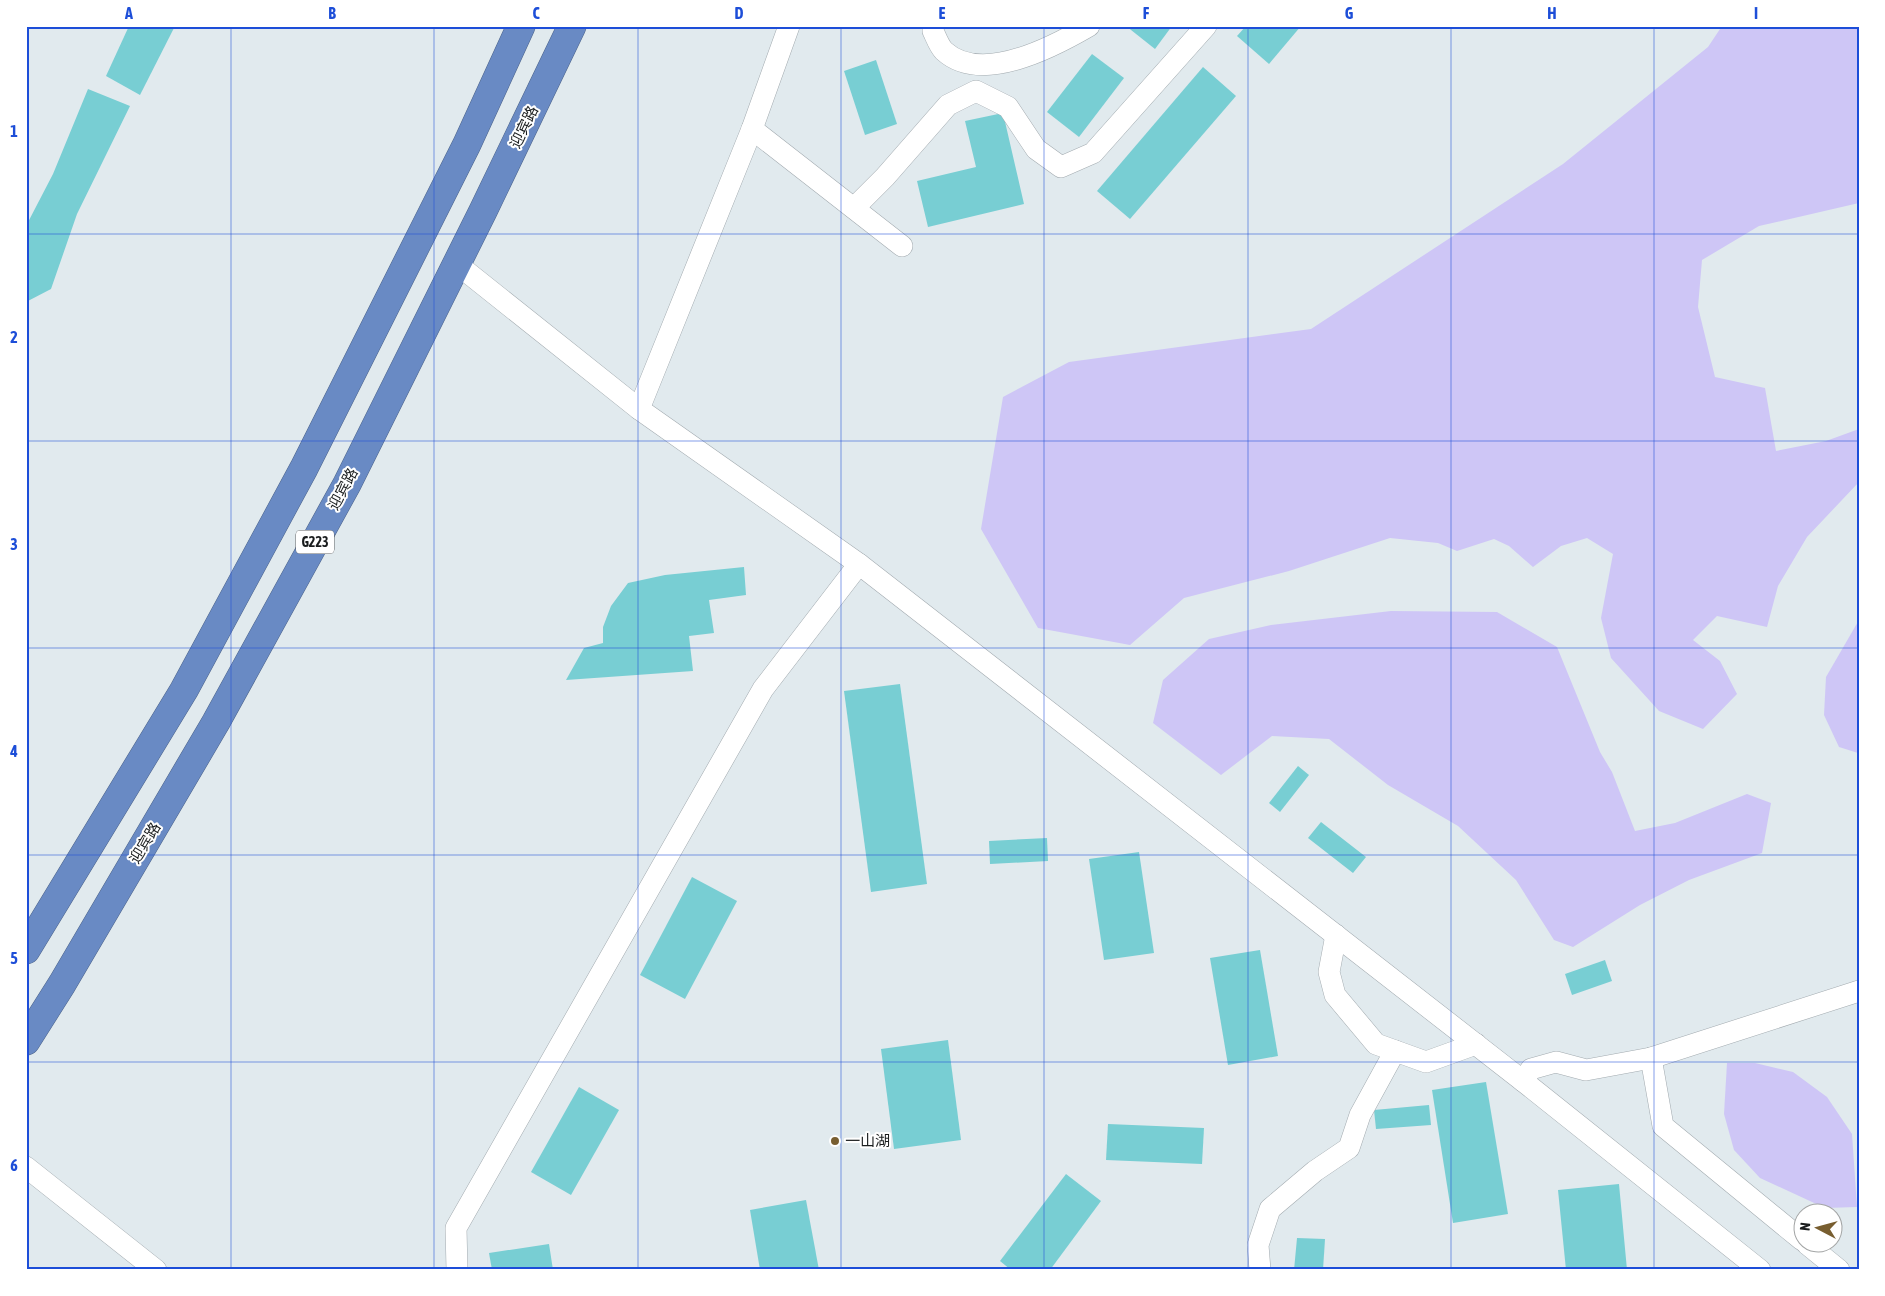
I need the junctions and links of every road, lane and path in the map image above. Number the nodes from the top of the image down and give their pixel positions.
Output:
1 (521, 26) edge
2 (572, 26) edge
3 (789, 26) edge
4 (933, 26) edge
5 (1089, 26) edge
6 (1206, 26) edge
7 (752, 129) junction
8 (854, 208) junction
9 (902, 246) dead end
10 (457, 264) junction
11 (639, 408) junction
12 (859, 564) junction
13 (1336, 935) junction
14 (26, 950) edge
15 (1859, 991) edge
16 (26, 1041) edge
17 (1476, 1044) junction
18 (1395, 1051) junction
19 (1652, 1058) junction
20 (1523, 1081) junction
21 (26, 1167) edge
22 (1792, 1232) edge
23 (1819, 1254) edge
24 (156, 1270) edge
25 (457, 1270) edge
26 (1260, 1270) edge
27 (1760, 1270) edge
28 (1839, 1270) edge

1 - 14 highway
2 - 10 highway, 迎宾路 / G223
3 - 7 street
4 - 5 street
6 - 8 street
7 - 8 street
7 - 11 street
8 - 9 street
10 - 11 street
10 - 16 highway, 迎宾路 / G223
11 - 12 street
12 - 13 street
12 - 25 street
13 - 17 street
13 - 18 street
15 - 19 street
17 - 18 street
17 - 20 street
18 - 26 street
19 - 20 street
19 - 22 street
20 - 27 street
21 - 24 street
23 - 28 street

